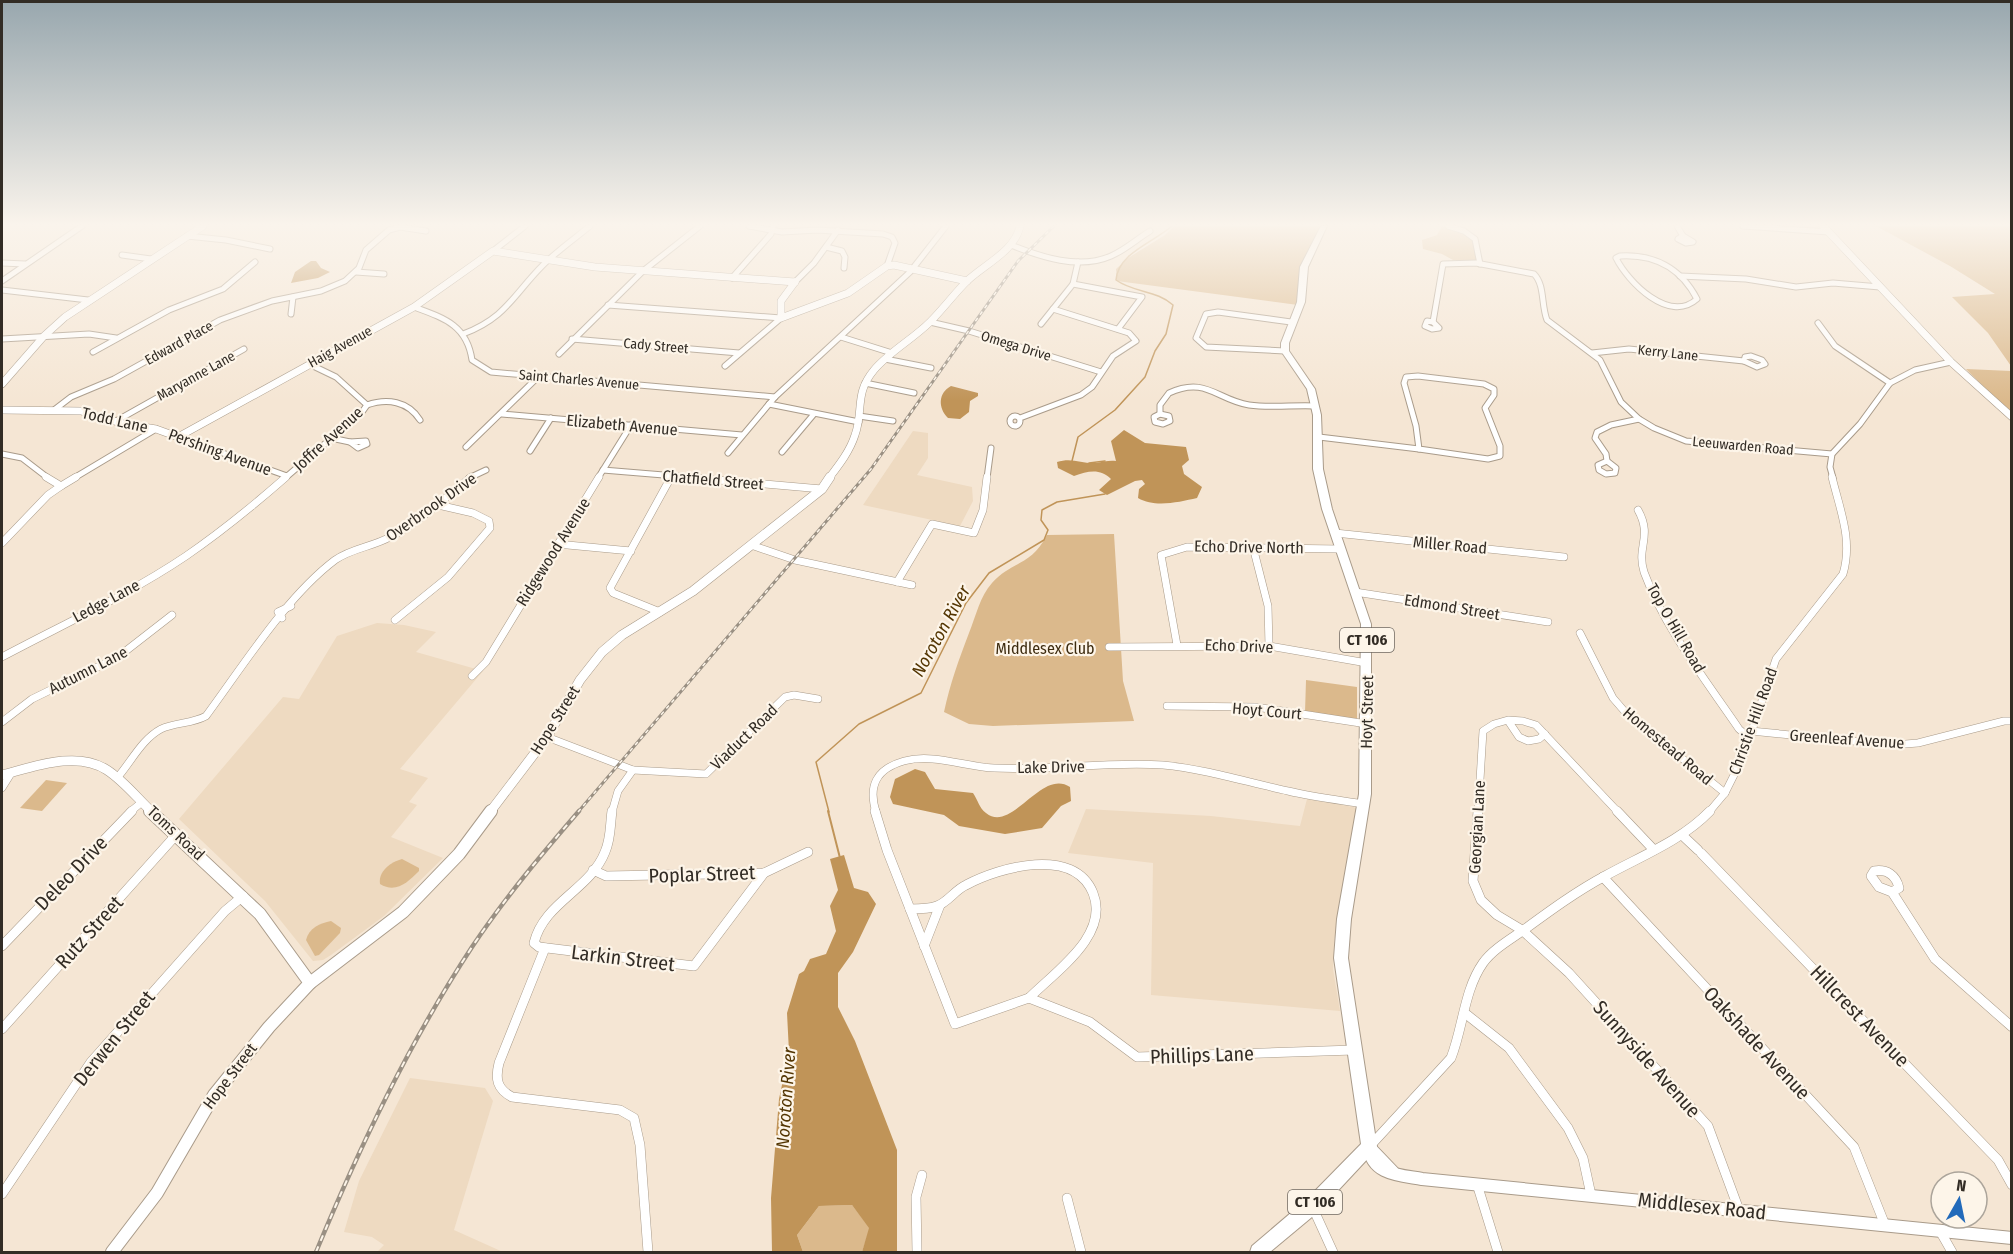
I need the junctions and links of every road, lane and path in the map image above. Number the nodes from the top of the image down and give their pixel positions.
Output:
1 (1073, 284) edge
2 (112, 285) edge
3 (228, 285) edge
4 (338, 285) edge
5 (446, 285) edge
6 (528, 285) edge
7 (629, 285) edge
8 (793, 285) edge
9 (860, 285) edge
10 (895, 285) edge
11 (964, 285) edge
12 (1077, 285) edge
13 (1302, 285) edge
14 (1439, 285) edge
15 (1540, 285) edge
16 (1635, 285) edge
17 (1686, 285) edge
18 (1794, 285) edge
19 (1811, 285) edge
20 (1852, 285) edge
21 (1878, 285) edge
22 (1880, 287) junction
23 (2, 290) edge
24 (293, 297) junction
25 (88, 300) junction
26 (608, 304) junction
27 (414, 307) junction
28 (1053, 309) junction
29 (291, 314) dead end
30 (781, 318) junction
31 (930, 322) junction
32 (1291, 322) junction
33 (1433, 322) dead end
34 (1818, 323) dead end
35 (1041, 324) dead end
36 (1118, 328) junction
37 (463, 334) junction
38 (44, 336) junction
39 (841, 337) junction
40 (116, 338) junction
41 (2, 339) edge
42 (572, 339) junction
43 (244, 349) dead end
44 (1285, 351) junction
45 (93, 352) dead end
46 (892, 352) junction
47 (739, 353) junction
48 (1593, 353) junction
49 (559, 354) dead end
50 (885, 359) junction
51 (1744, 361) dead end
52 (1951, 362) junction
53 (309, 364) junction
54 (725, 366) dead end
55 (931, 368) dead end
56 (1101, 372) junction
57 (538, 377) junction
58 (865, 383) junction
59 (1890, 383) junction
60 (2, 384) edge
61 (914, 393) dead end
62 (775, 397) junction
63 (769, 404) junction
64 (367, 405) junction
65 (1315, 406) junction
66 (2, 410) edge
67 (54, 410) junction
68 (501, 414) junction
69 (814, 414) junction
70 (1160, 414) dead end
71 (2012, 417) edge
72 (551, 418) junction
73 (1020, 418) dead end
74 (859, 419) junction
75 (1639, 419) junction
76 (420, 420) dead end
77 (893, 421) dead end
78 (116, 422) junction
79 (631, 425) junction
80 (156, 429) junction
81 (742, 435) junction
82 (178, 437) junction
83 (1318, 437) junction
84 (331, 438) junction
85 (350, 442) dead end
86 (466, 447) dead end
87 (991, 448) dead end
88 (1419, 449) junction
89 (530, 451) dead end
90 (782, 452) dead end
91 (728, 453) dead end
92 (2, 454) edge
93 (1832, 454) junction
94 (1607, 461) dead end
95 (486, 470) dead end
96 (603, 470) junction
97 (287, 476) junction
98 (672, 476) junction
99 (61, 486) junction
100 (822, 489) junction
101 (438, 505) junction
102 (1638, 510) dead end
103 (1335, 533) junction
104 (207, 541) joint
105 (2, 543) edge
106 (557, 544) junction
107 (751, 545) junction
108 (1253, 547) junction
109 (1340, 549) junction
110 (631, 551) junction
111 (1564, 557) dead end
112 (897, 582) junction
113 (912, 585) dead end
114 (1355, 592) junction
115 (660, 612) junction
116 (172, 615) dead end
117 (394, 620) dead end
118 (1548, 622) dead end
119 (1580, 633) dead end
120 (1177, 645) junction
121 (1269, 646) junction
122 (1109, 647) dead end
123 (2, 657) edge
124 (1367, 663) junction
125 (472, 676) dead end
126 (818, 699) dead end
127 (1167, 706) dead end
128 (2, 722) edge
129 (1509, 722) junction
130 (2012, 722) edge
131 (1367, 724) junction
132 (1545, 734) junction
133 (1750, 734) junction
134 (547, 737) junction
135 (633, 770) junction
136 (7, 774) edge
137 (117, 778) junction
138 (2, 788) edge
139 (1725, 793) junction
140 (142, 802) junction
141 (1364, 804) junction
142 (177, 834) junction
143 (1682, 835) junction
144 (1654, 850) junction
145 (808, 852) dead end
146 (593, 870) junction
147 (764, 873) junction
148 (1603, 877) junction
149 (1892, 892) dead end
150 (243, 896) junction
151 (939, 905) junction
152 (910, 909) junction
153 (1522, 930) junction
154 (2, 946) edge
155 (924, 946) junction
156 (545, 948) junction
157 (310, 983) junction
158 (1029, 998) junction
159 (1466, 1014) junction
160 (2012, 1027) edge
161 (2, 1029) edge
162 (1354, 1050) junction
163 (1369, 1147) junction
164 (922, 1175) dead end
165 (1477, 1184) junction
166 (2012, 1185) edge
167 (2, 1194) edge
168 (1591, 1195) junction
169 (1067, 1198) dead end
170 (1312, 1206) junction
171 (1739, 1210) junction
172 (1885, 1225) junction
173 (1929, 1227) edge
174 (1940, 1230) edge
175 (1954, 1230) edge
176 (2012, 1238) edge
177 (112, 1252) edge
178 (648, 1252) edge
179 (917, 1252) edge
180 (1081, 1252) edge
181 (1258, 1252) edge
182 (1333, 1252) edge
183 (1498, 1252) edge
184 (1952, 1252) edge

1 - 28 street
2 - 25 street
3 - 40 street
4 - 24 street, Edward Place
5 - 27 street, Haig Avenue
6 - 37 street
7 - 26 street
8 - 30 street
9 - 30 street
10 - 39 street
11 - 31 street, Hope Street
12 - 36 street
13 - 32 main road
14 - 33 street, Leeuwarden Road
15 - 48 street, Leeuwarden Road
16 - 17 street
18 - 19 street
20 - 22 street
21 - 22 street
22 - 52 street
23 - 25 street
24 - 29 street
24 - 67 street, Edward Place
25 - 38 street
26 - 30 street
26 - 42 street
27 - 37 street
27 - 53 street, Haig Avenue
28 - 35 street
28 - 36 street
30 - 47 street
31 - 46 street, Hope Street
31 - 56 street, Omega Drive
32 - 44 main road
32 - 44 street
34 - 59 street
36 - 56 street
37 - 57 street, Saint Charles Avenue
38 - 40 street
38 - 41 street
38 - 60 street
39 - 46 street
39 - 62 street
40 - 45 street
42 - 47 street, Cady Street
42 - 49 street
43 - 78 street, Maryanne Lane
44 - 65 main road, Hoyt Street / CT 106
46 - 50 street, Hope Street
47 - 54 street
48 - 51 street, Kerry Lane
48 - 75 street, Leeuwarden Road
50 - 55 street
50 - 58 street, Hope Street
52 - 59 street
52 - 71 street
53 - 64 street, Joffre Avenue
53 - 82 street, Haig Avenue
56 - 73 street
57 - 62 street, Saint Charles Avenue
57 - 68 street
58 - 61 street
58 - 74 street, Hope Street
59 - 93 street
62 - 63 street
63 - 69 street
63 - 81 street
64 - 76 street
64 - 84 street, Joffre Avenue
65 - 70 street
65 - 83 main road, Hoyt Street / CT 106
66 - 67 street, Todd Lane
67 - 78 street, Todd Lane
68 - 72 street, Elizabeth Avenue
68 - 86 street
69 - 74 street
69 - 90 street
72 - 79 street, Elizabeth Avenue
72 - 89 street
74 - 77 street
74 - 100 street, Hope Street
75 - 93 street, Leeuwarden Road
75 - 94 street
78 - 80 street, Todd Lane
79 - 81 street, Elizabeth Avenue
79 - 96 street, Ridgewood Avenue
80 - 82 street, Pershing Avenue
80 - 99 street, Pershing Avenue
81 - 91 street
82 - 97 street, Pershing Avenue
83 - 88 street
83 - 103 main road, Hoyt Street / CT 106
84 - 85 street
84 - 97 street, Joffre Avenue
87 - 112 street
88 - 88 street
92 - 99 street
93 - 133 street, Christie Hill Road
95 - 101 street, Overbrook Drive
96 - 98 street, Chatfield Street
96 - 106 street, Ridgewood Avenue
97 - 104 street, Joffre Avenue
98 - 100 street, Chatfield Street
98 - 110 street
99 - 105 street, Pershing Avenue
100 - 107 street, Hope Street
101 - 117 street
101 - 137 street, Overbrook Drive
102 - 133 street, Top O Hill Road
103 - 109 main road, Hoyt Street / CT 106
103 - 111 street, Miller Road
104 - 123 street, Ledge Lane
106 - 110 street
106 - 125 street, Ridgewood Avenue
107 - 112 street
107 - 115 street, Hope Street
108 - 109 street, Echo Drive North
108 - 120 street, Echo Drive North
108 - 121 street
109 - 114 main road, Hoyt Street / CT 106
110 - 115 street
112 - 113 street
114 - 118 street, Edmond Street
114 - 124 main road, Hoyt Street / CT 106
115 - 134 street, Hope Street
116 - 128 street, Autumn Lane
119 - 139 street, Homestead Road
120 - 121 street, Echo Drive
120 - 122 street, Echo Drive
121 - 124 street, Echo Drive
124 - 131 main road, Hoyt Street / CT 106
126 - 135 street, Viaduct Road
127 - 131 street, Hoyt Court
129 - 132 street
129 - 132 street
129 - 153 street, Georgian Lane
130 - 133 street, Greenleaf Avenue
131 - 141 main road, Hoyt Street / CT 106
132 - 144 street
133 - 139 street, Christie Hill Road
134 - 135 street, Viaduct Road
134 - 157 street, Hope Street
135 - 146 street
136 - 137 street, Toms Road
136 - 138 street
137 - 140 street, Toms Road
139 - 143 street, Christie Hill Road
140 - 142 street, Toms Road
140 - 154 street, Deleo Drive
141 - 152 street, Lake Drive
141 - 162 main road, Hoyt Street / CT 106
142 - 150 street, Toms Road
142 - 161 street, Rutz Street
143 - 144 street, Christie Hill Road
143 - 166 street, Hillcrest Avenue
144 - 148 street, Christie Hill Road
145 - 147 street, Poplar Street
146 - 147 street, Poplar Street
146 - 156 street
147 - 156 street, Larkin Street
148 - 153 street, Christie Hill Road
148 - 172 street, Oakshade Avenue
149 - 160 street
150 - 157 street, Toms Road
150 - 167 street, Derwen Street
151 - 152 street
151 - 155 street
151 - 158 street
152 - 155 street
153 - 159 street, Christie Hill Road
153 - 171 street, Sunnyside Avenue
155 - 158 street
156 - 178 street
157 - 177 street, Hope Street
158 - 162 street, Phillips Lane
159 - 163 street, Christie Hill Road
159 - 168 street
162 - 163 main road, Hoyt Street / CT 106
163 - 165 street, Middlesex Road
163 - 170 main road, CT 106
164 - 179 street
165 - 168 street, Middlesex Road
165 - 183 street
168 - 171 street, Middlesex Road
169 - 180 street
170 - 181 main road, CT 106
170 - 182 street
171 - 172 street, Middlesex Road
172 - 173 street, Middlesex Road
174 - 184 street
175 - 176 street, Middlesex Road

